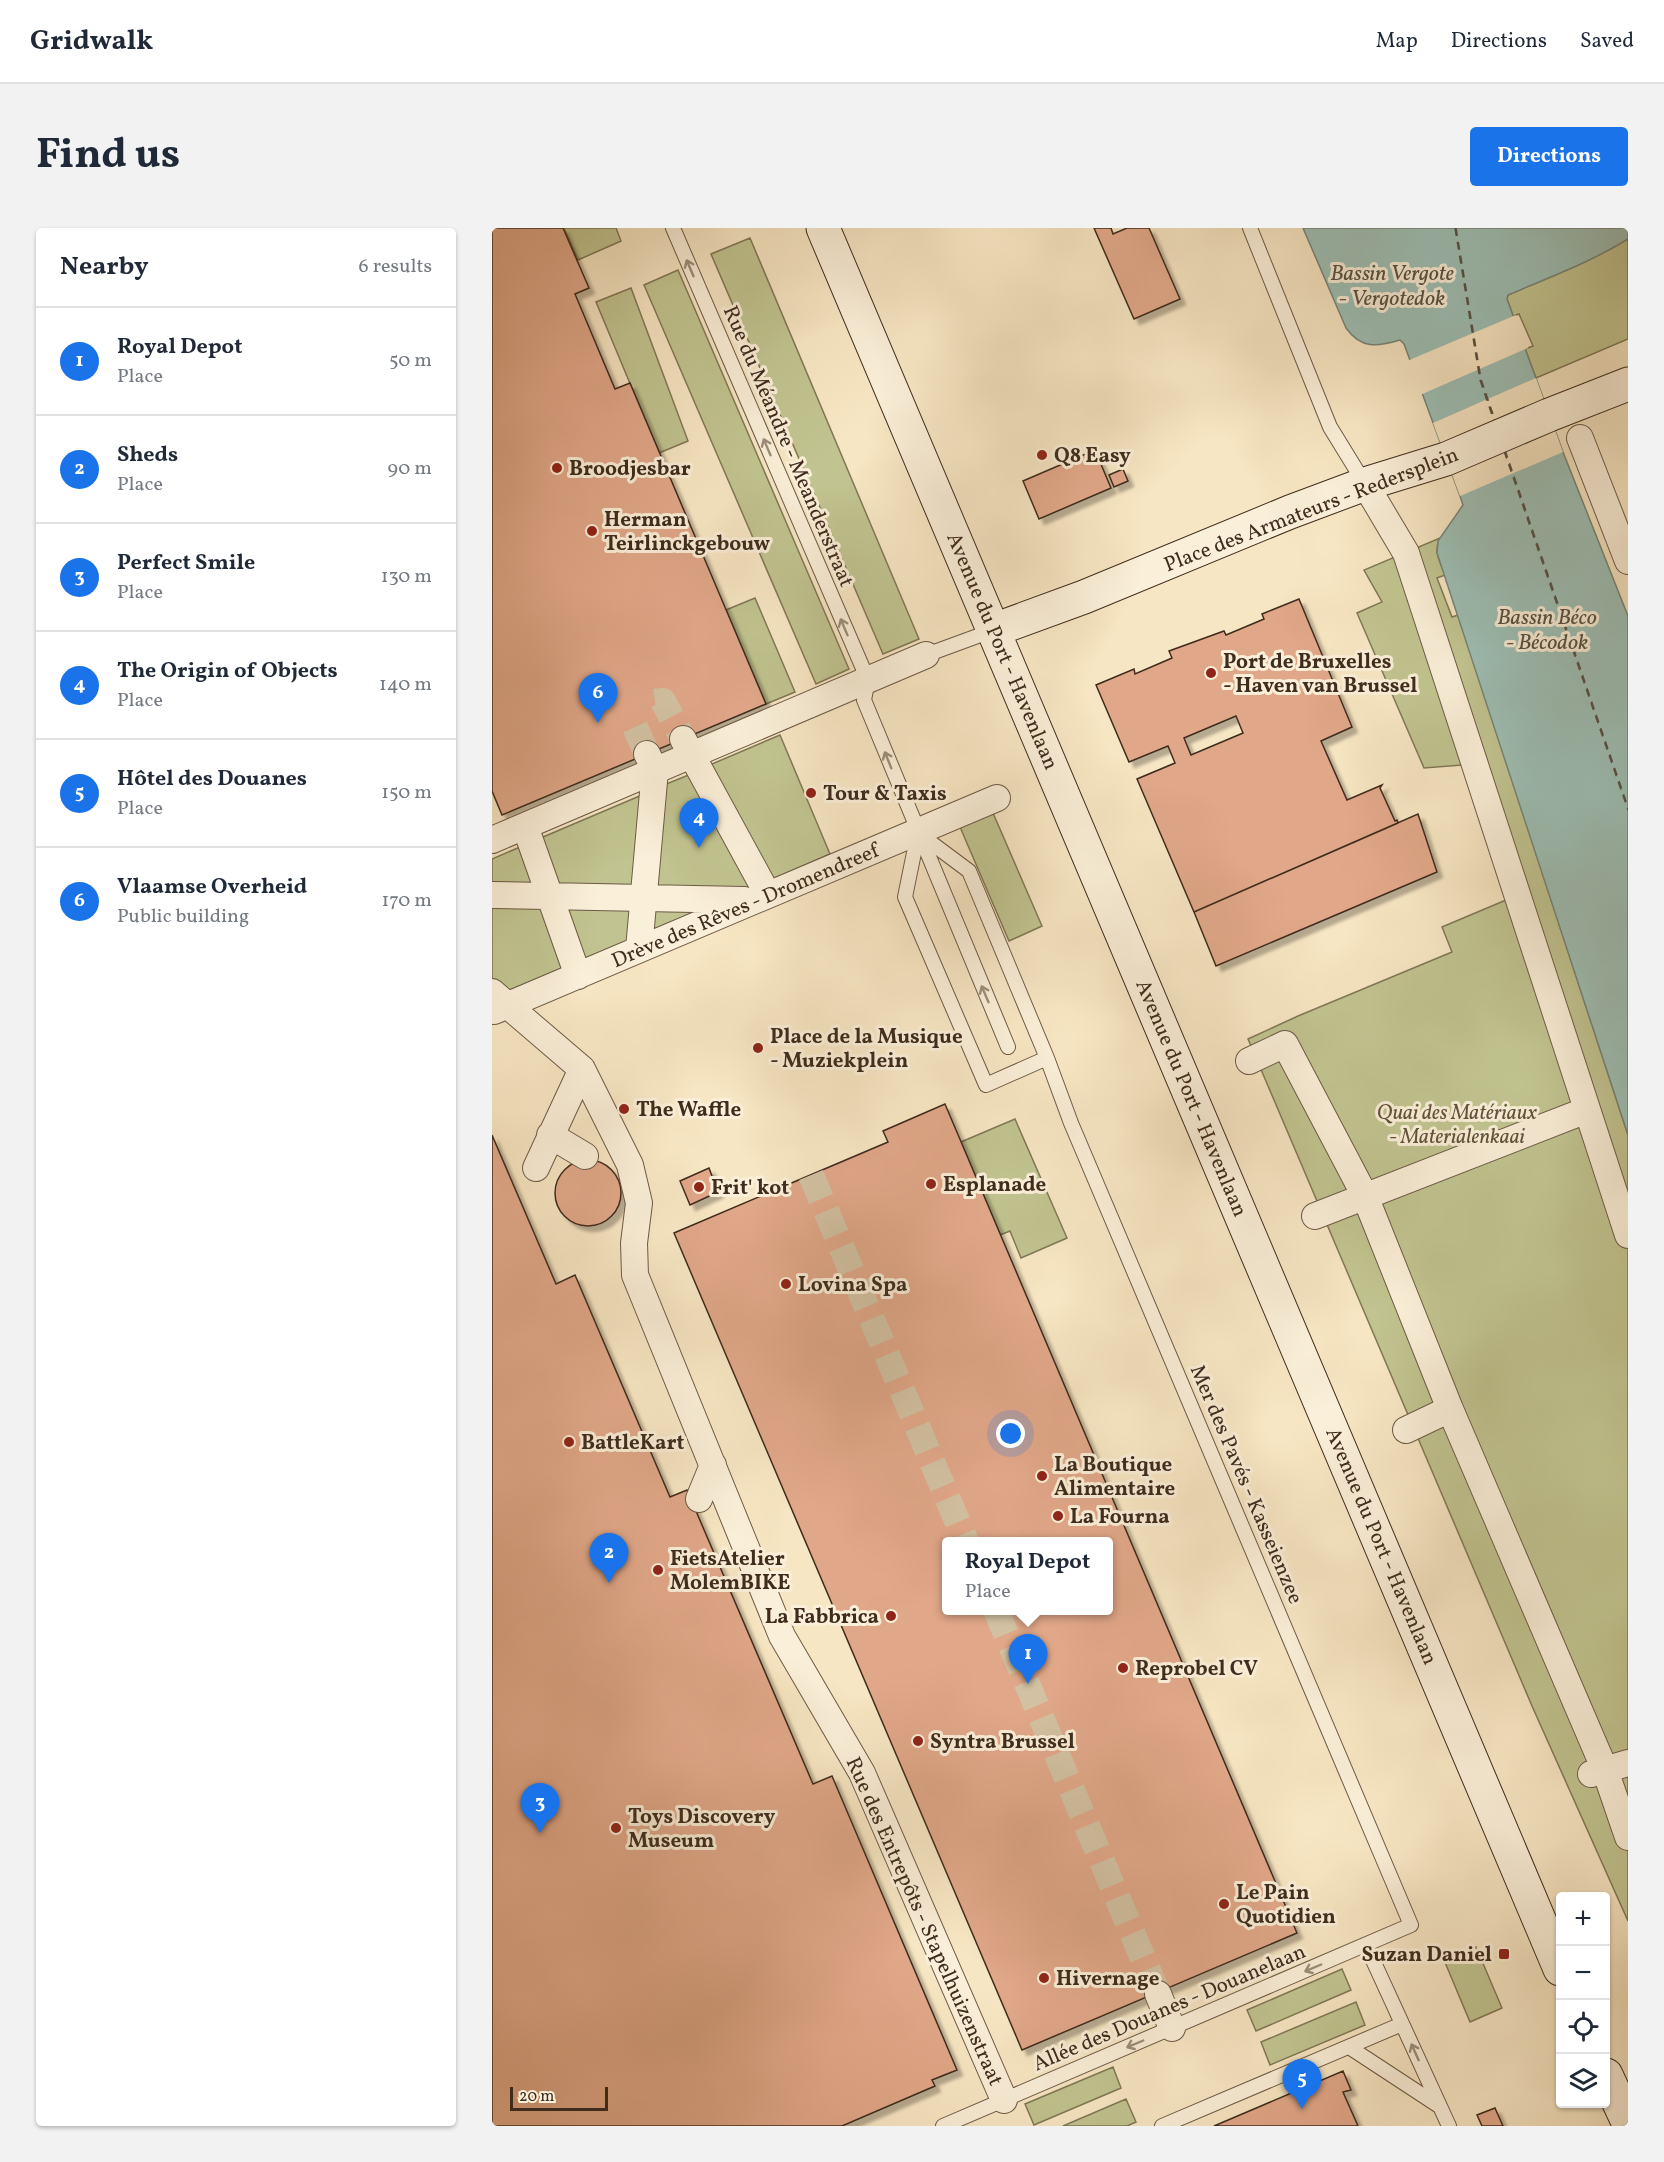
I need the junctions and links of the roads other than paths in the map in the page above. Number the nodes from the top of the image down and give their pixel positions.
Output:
1 (673, 228) edge
2 (823, 228) edge
3 (1250, 228) edge
4 (1628, 384) edge
5 (1580, 438) dead end
6 (1365, 484) junction
7 (1628, 561) edge
8 (994, 630) junction
9 (926, 655) joint
10 (868, 680) junction
11 (688, 747) junction
12 (651, 762) junction
13 (997, 798) dead end
14 (525, 826) junction
15 (494, 833) edge
16 (918, 833) junction
17 (492, 895) edge
18 (550, 896) junction
19 (644, 898) junction
20 (761, 898) junction
21 (639, 949) junction
22 (578, 976) junction
23 (498, 1003) edge
24 (1008, 1047) dead end
25 (1047, 1058) junction
26 (1249, 1061) dead end
27 (582, 1069) junction
28 (1587, 1110) junction
29 (536, 1168) dead end
30 (1365, 1196) junction
31 (1315, 1216) dead end
32 (1628, 1235) edge
33 (1450, 1409) junction
34 (1406, 1430) dead end
35 (713, 1465) junction
36 (699, 1499) dead end
37 (1608, 1769) edge
38 (1628, 1837) edge
39 (1412, 1925) joint
40 (1366, 1945) junction
41 (1556, 1960) edge
42 (1158, 1994) tunnel mouth
43 (1402, 2024) junction
44 (1172, 2028) junction
45 (1349, 2047) junction
46 (1610, 2085) edge
47 (1004, 2100) junction
48 (1439, 2106) junction
49 (1628, 2122) edge
50 (943, 2126) edge
51 (1162, 2126) edge
52 (1449, 2126) edge

10 -> 1 lane, Rue du Méandre - Meanderstraat
2 - 8 street, Avenue du Port - Havenlaan
3 - 6 lane
4 - 6 street, Place des Armateurs - Redersplein
5 - 7 street
6 - 8 street, Place des Armateurs - Redersplein
6 - 28 street
8 - 9 lane
8 - 41 street, Avenue du Port - Havenlaan
9 - 10 street
10 - 11 street
16 -> 10 lane
11 - 12 street
11 - 20 street
12 - 14 street
12 - 19 street
13 - 16 street, Drève des Rêves - Dromendreef
14 - 15 street
14 - 18 street
16 - 20 street, Drève des Rêves - Dromendreef
24 -> 16 lane
16 - 25 lane, Mer des Pavés - Kasseienzee
16 - 25 lane
17 - 18 street
18 - 19 street
18 - 22 street
19 - 20 street
19 - 21 street
20 - 21 street, Drève des Rêves - Dromendreef
21 - 22 street, Drève des Rêves - Dromendreef
22 - 23 street, Drève des Rêves - Dromendreef
23 - 27 street, Rue des Entrepôts - Stapelhuizenstraat
25 - 39 lane, Mer des Pavés - Kasseienzee
26 - 30 street
27 - 29 street
27 - 35 street, Rue des Entrepôts - Stapelhuizenstraat
28 - 30 street
28 - 32 street
30 - 31 street
30 - 33 street
33 - 34 street
33 - 37 street
35 - 36 street
35 - 47 street, Rue des Entrepôts - Stapelhuizenstraat
37 - 38 street
39 - 40 lane, Allée des Douanes - Douanelaan
40 - 43 lane
40 -> 44 lane, Allée des Douanes - Douanelaan
42 - 44 street
43 - 45 lane
48 -> 43 lane
44 -> 47 lane, Allée des Douanes - Douanelaan
45 - 48 lane
45 - 51 lane
46 - 49 street
47 - 50 lane, Allée des Douanes - Douanelaan
48 - 52 lane

